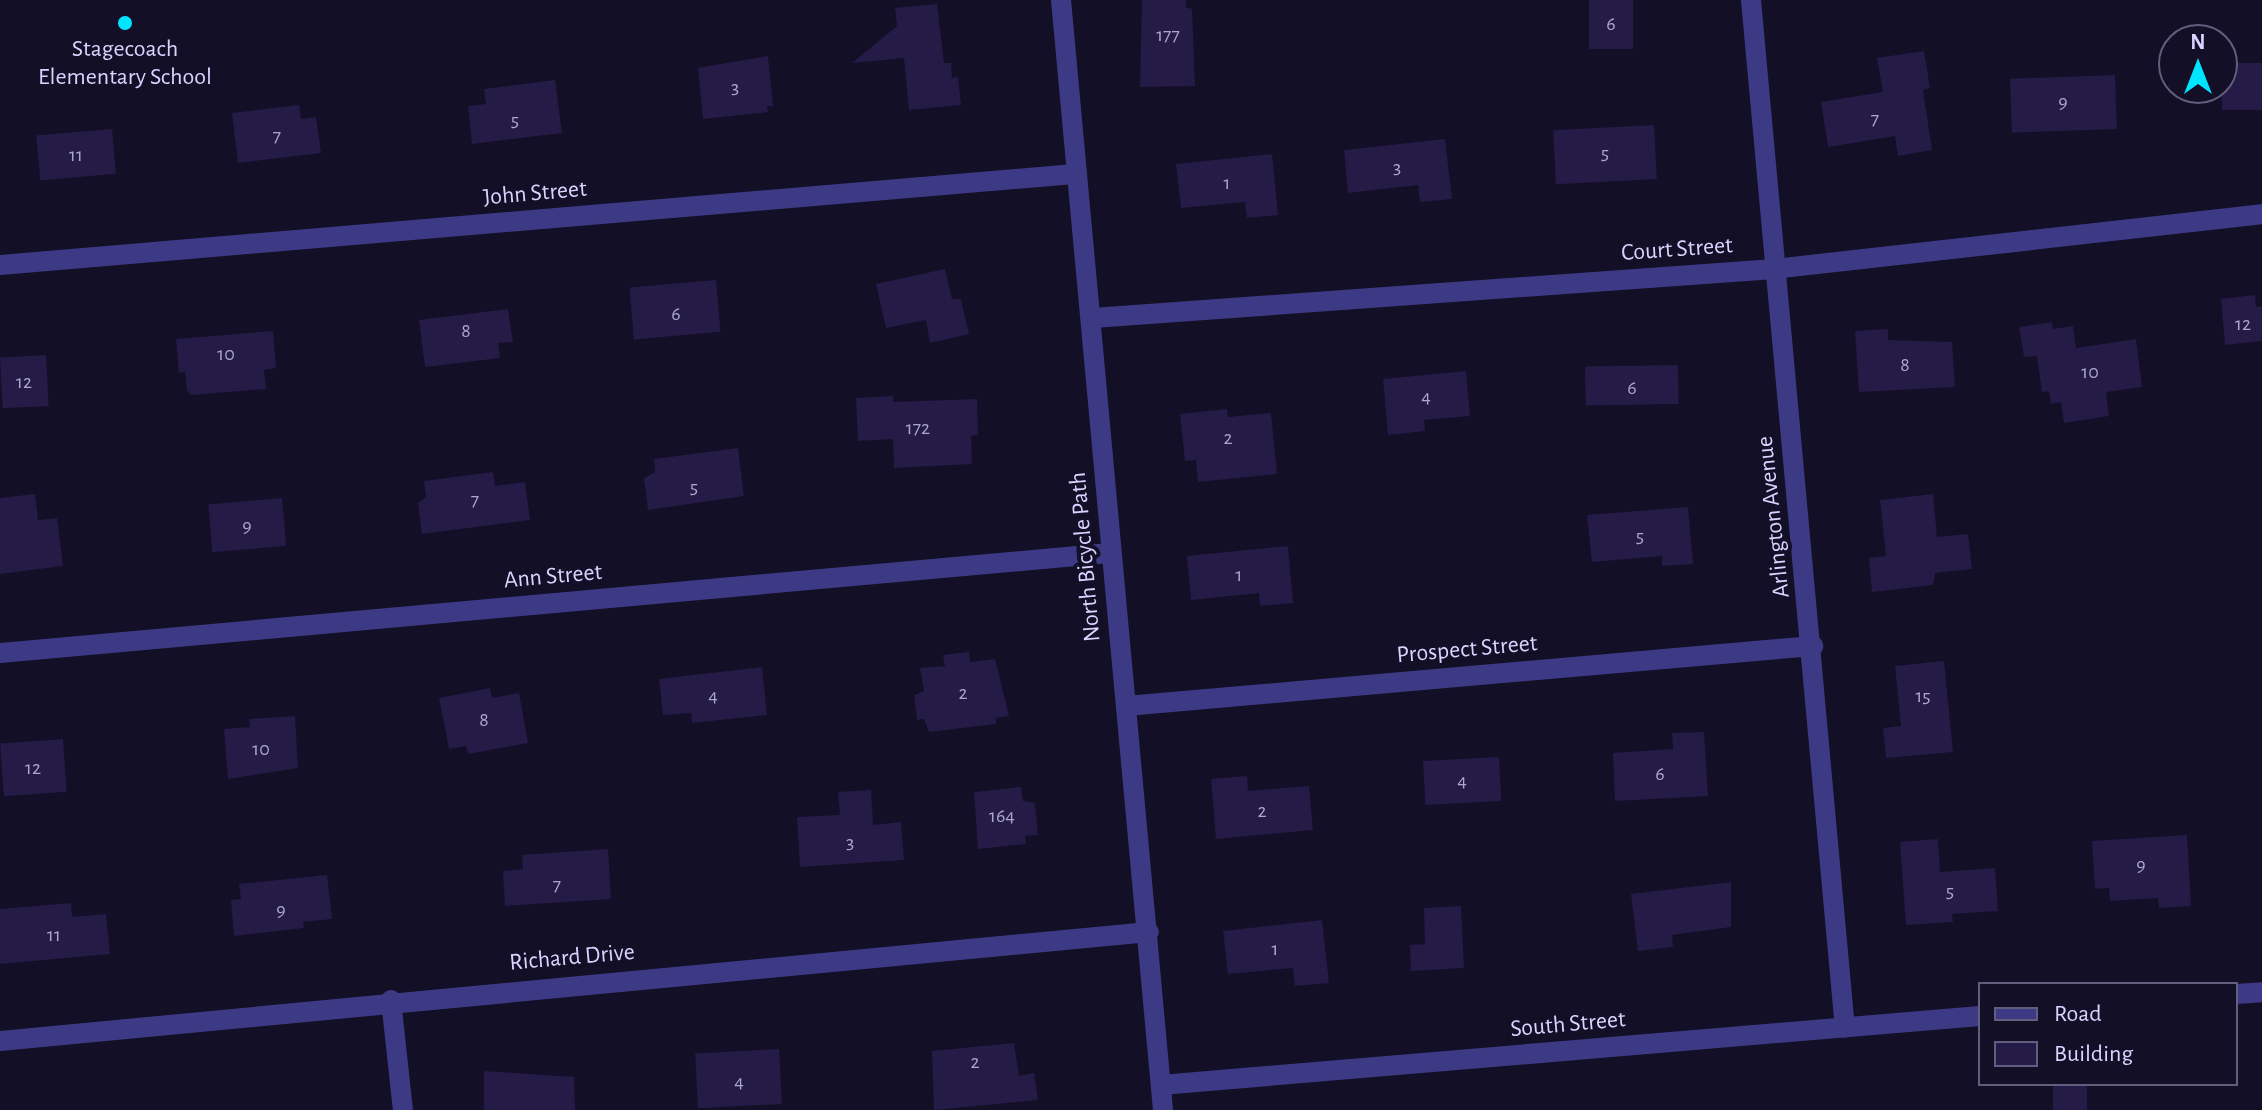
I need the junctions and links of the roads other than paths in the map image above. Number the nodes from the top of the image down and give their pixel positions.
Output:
1 (1061, 0) edge
2 (1751, 0) edge
3 (1074, 174) junction
4 (2262, 214) edge
5 (0, 265) edge
6 (1774, 269) junction
7 (1093, 318) junction
8 (1110, 553) junction
9 (1813, 646) junction
10 (0, 653) edge
11 (1126, 706) junction
12 (1149, 932) junction
13 (2262, 992) edge
14 (2238, 994) edge
15 (391, 1000) junction
16 (1978, 1016) edge
17 (1845, 1028) junction
18 (0, 1041) edge
19 (1161, 1085) junction
20 (403, 1110) edge
21 (1163, 1110) edge

1 - 3 street, North Bicycle Path
2 - 6 street, Arlington Avenue
3 - 5 street, John Street
3 - 7 street, North Bicycle Path
4 - 6 street, Court Street
6 - 7 street, Court Street
6 - 9 street, Arlington Avenue
7 - 8 street, North Bicycle Path
8 - 10 street, Ann Street
8 - 11 street, North Bicycle Path
9 - 11 street, Prospect Street
9 - 17 street, Arlington Avenue
11 - 12 street, North Bicycle Path
12 - 15 street, Richard Drive
12 - 19 street, North Bicycle Path
13 - 14 street
15 - 18 street, Richard Drive
15 - 20 street
16 - 17 street, South Street
17 - 19 street, South Street
19 - 21 street, North Bicycle Path

